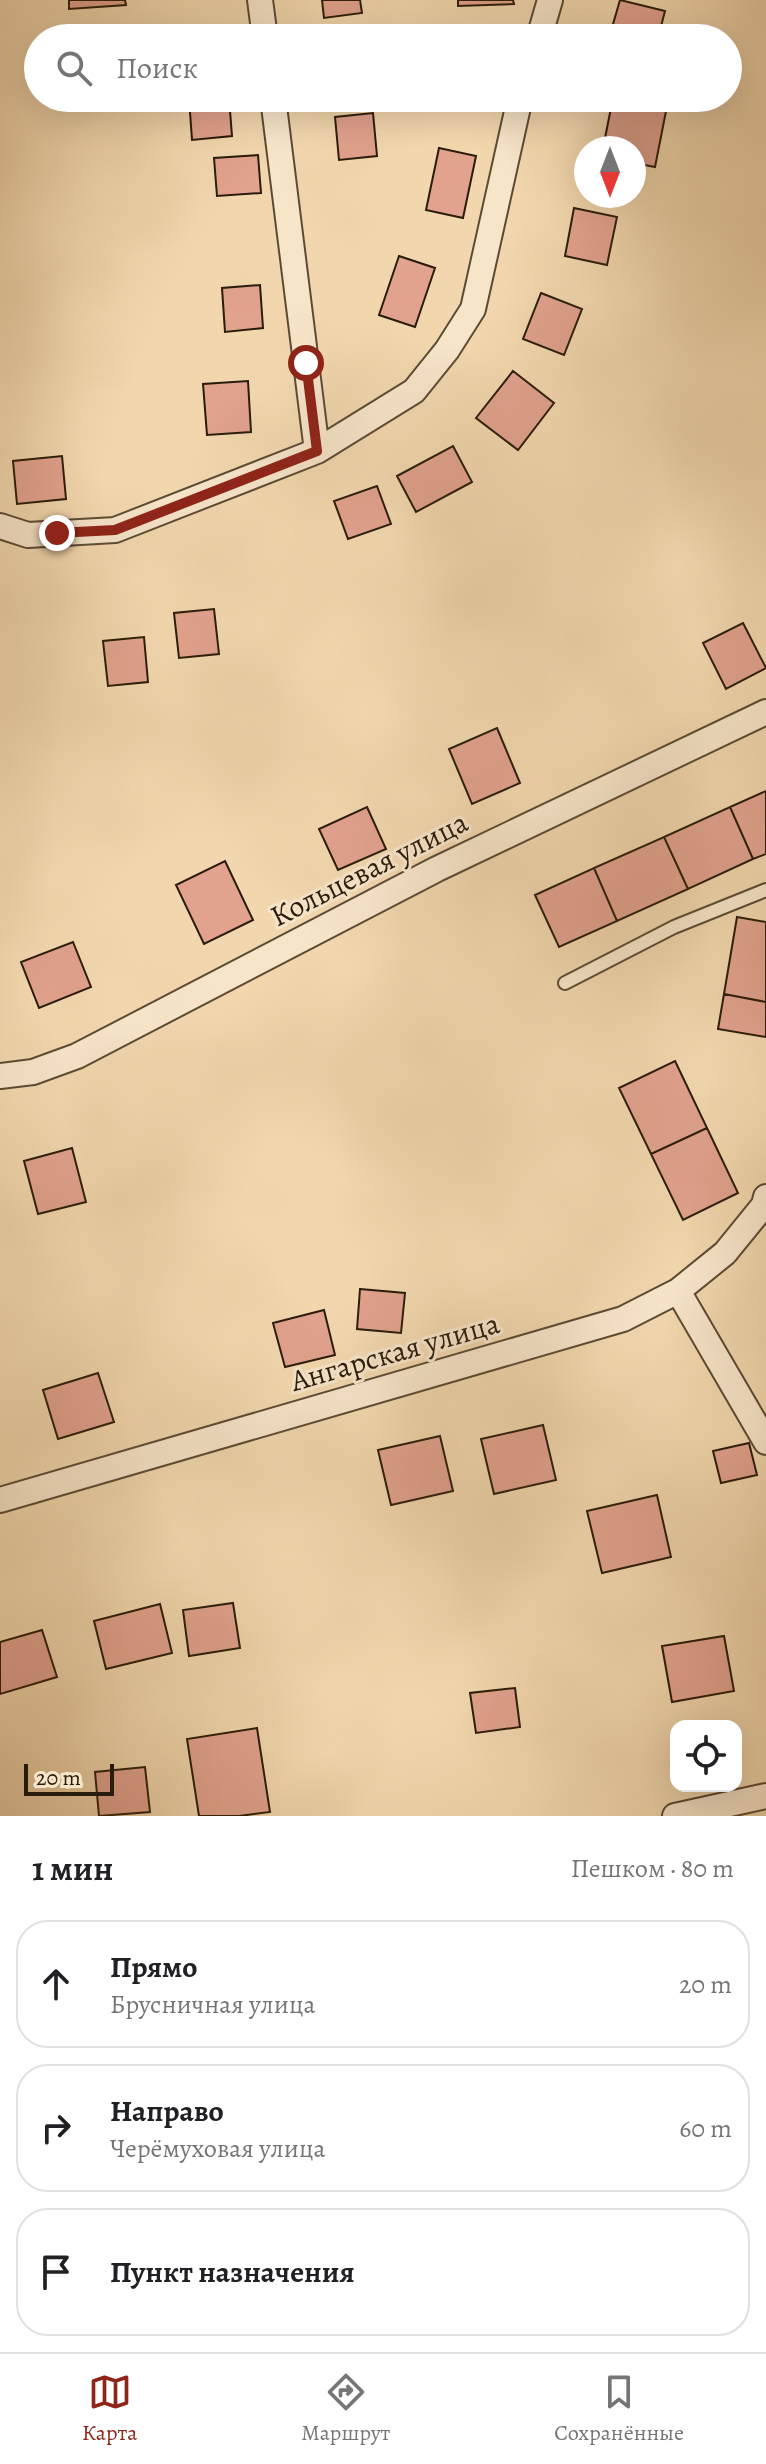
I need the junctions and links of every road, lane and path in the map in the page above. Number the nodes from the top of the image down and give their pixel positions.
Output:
1 (260, 0) edge
2 (550, 0) edge
3 (263, 24) edge
4 (543, 24) edge
5 (275, 112) edge
6 (517, 112) edge
7 (317, 451) junction
8 (0, 526) edge
9 (766, 712) edge
10 (766, 890) edge
11 (565, 983) dead end
12 (0, 1076) edge
13 (766, 1197) edge
14 (678, 1291) junction
15 (766, 1442) edge
16 (0, 1500) edge
17 (766, 1796) edge
18 (675, 1816) edge

1 - 3 street
2 - 4 street
5 - 7 street
6 - 7 street
7 - 8 street
9 - 12 street, Кольцевая улица
10 - 11 lane
13 - 14 street, Ангарская улица
14 - 15 street
14 - 16 street, Ангарская улица
17 - 18 street

